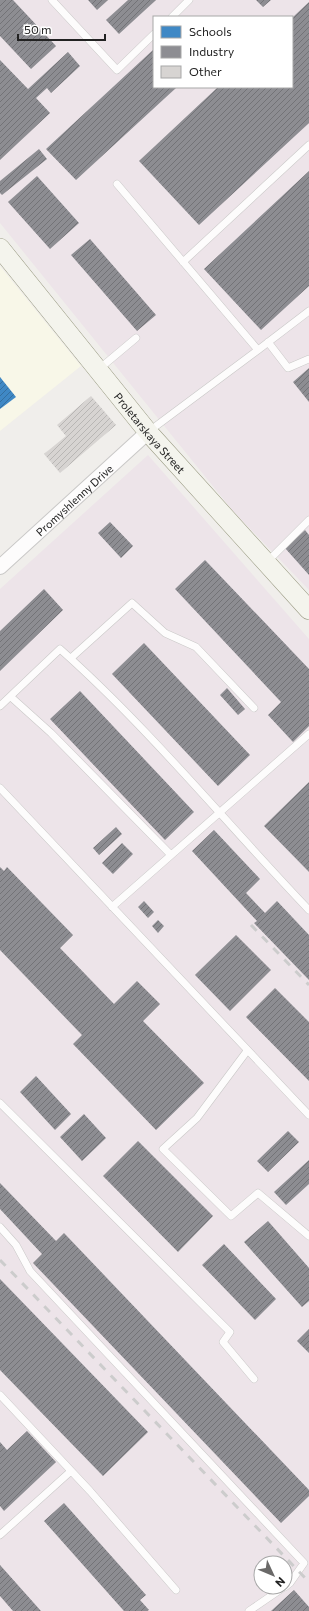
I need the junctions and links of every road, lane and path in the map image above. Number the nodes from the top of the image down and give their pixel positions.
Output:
1 (52, 0) edge
2 (189, 0) edge
3 (173, 16) edge
4 (153, 35) edge
5 (309, 145) edge
6 (117, 184) dead end
7 (0, 248) edge
8 (183, 262) junction
9 (309, 311) edge
10 (136, 338) dead end
11 (268, 342) junction
12 (258, 350) junction
13 (309, 359) edge
14 (98, 370) junction
15 (148, 432) junction
16 (309, 520) edge
17 (267, 562) junction
18 (0, 567) edge
19 (309, 610) edge
20 (71, 658) junction
21 (11, 697) junction
22 (0, 706) edge
23 (254, 708) dead end
24 (309, 734) edge
25 (0, 788) edge
26 (220, 812) junction
27 (171, 855) junction
28 (112, 907) junction
29 (309, 910) edge
30 (247, 1050) junction
31 (0, 1103) edge
32 (309, 1115) edge
33 (0, 1227) edge
34 (309, 1236) edge
35 (254, 1379) dead end
36 (0, 1395) edge
37 (71, 1471) junction
38 (0, 1535) edge
39 (293, 1580) edge
40 (176, 1590) dead end
41 (273, 1595) edge
42 (250, 1611) edge

1 - 4 lane
2 - 3 lane
5 - 8 lane
6 - 8 lane
7 - 14 street, Proletarskaya Street
8 - 12 lane
9 - 11 lane
10 - 14 lane
11 - 12 lane
11 - 13 lane
12 - 15 lane
14 - 15 street, Proletarskaya Street
15 - 17 street, Proletarskaya Street
15 - 18 street, Promyshlenny Drive
16 - 17 lane
17 - 19 street, Proletarskaya Street
20 - 21 lane
20 - 23 lane
20 - 26 lane
21 - 22 lane
21 - 27 lane
24 - 26 lane
25 - 28 lane
26 - 27 lane
26 - 29 lane
27 - 28 lane
28 - 30 lane
30 - 32 lane
30 - 34 lane
31 - 35 lane
33 - 39 lane
36 - 37 lane
37 - 38 lane
37 - 40 lane
41 - 42 lane

